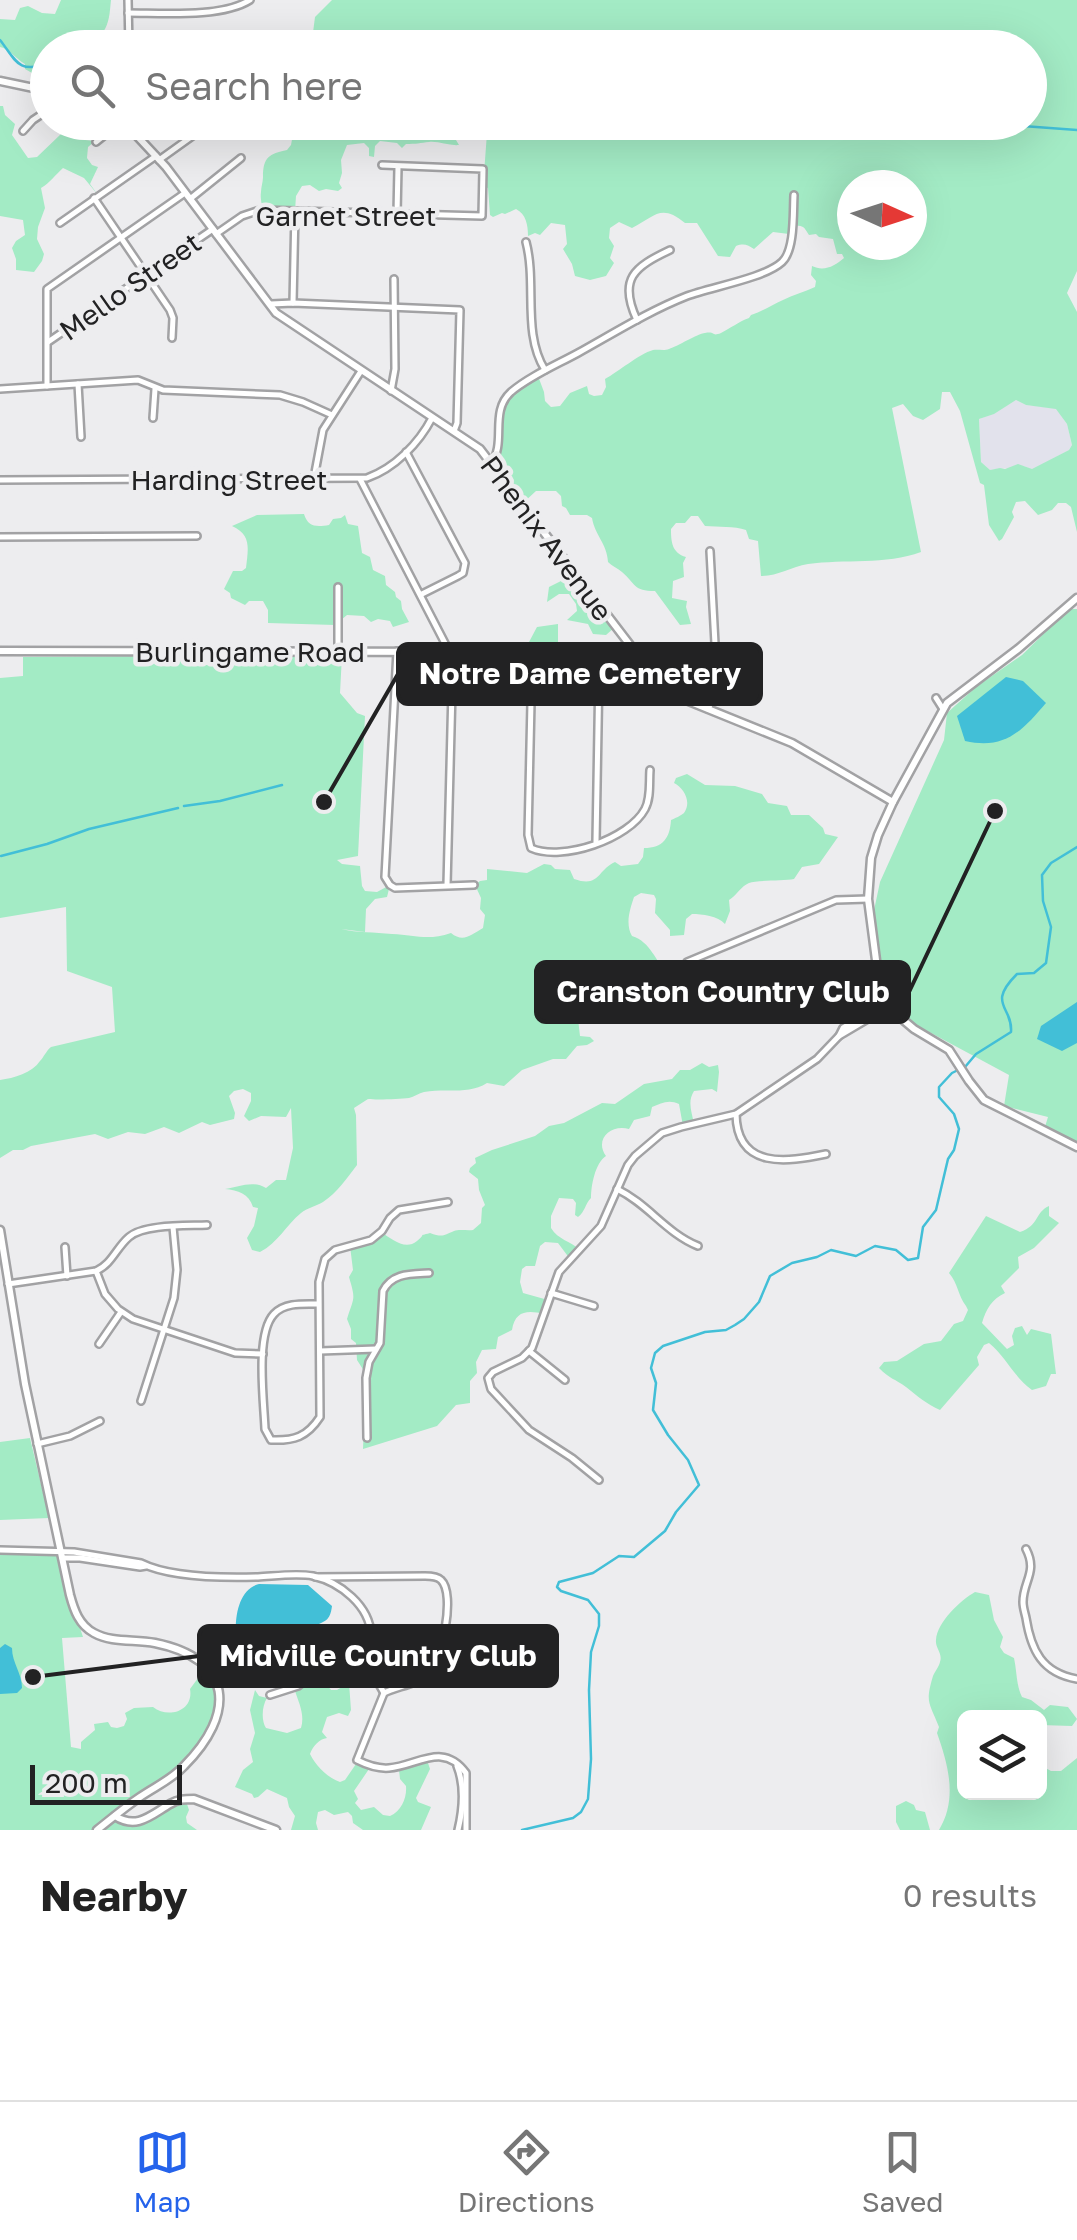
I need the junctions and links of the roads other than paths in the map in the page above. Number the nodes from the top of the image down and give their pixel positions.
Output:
1 (128, 0) edge
2 (250, 0) edge
3 (128, 13) junction
4 (128, 30) edge
5 (0, 81) edge
6 (30, 87) edge
7 (30, 123) edge
8 (23, 131) dead end
9 (99, 140) edge
10 (140, 140) edge
11 (185, 140) edge
12 (96, 142) dead end
13 (158, 158) junction
14 (241, 158) dead end
15 (382, 165) dead end
16 (398, 167) junction
17 (794, 195) dead end
18 (187, 196) junction
19 (94, 198) junction
20 (295, 211) junction
21 (397, 214) junction
22 (60, 223) dead end
23 (214, 232) junction
24 (119, 237) junction
25 (526, 242) dead end
26 (670, 250) dead end
27 (146, 275) junction
28 (394, 280) dead end
29 (293, 303) junction
30 (268, 304) junction
31 (395, 307) junction
32 (638, 320) junction
33 (172, 338) dead end
34 (48, 342) junction
35 (545, 370) junction
36 (360, 371) junction
37 (78, 384) junction
38 (47, 386) junction
39 (155, 388) junction
40 (0, 389) edge
41 (391, 391) junction
42 (332, 415) junction
43 (153, 418) dead end
44 (432, 418) junction
45 (454, 430) junction
46 (81, 436) dead end
47 (498, 449) junction
48 (406, 452) junction
49 (486, 456) junction
50 (492, 464) junction
51 (314, 478) junction
52 (360, 479) junction
53 (0, 480) edge
54 (197, 536) dead end
55 (0, 537) edge
56 (710, 551) dead end
57 (338, 588) dead end
58 (421, 595) junction
59 (1077, 598) edge
60 (0, 651) edge
61 (338, 651) junction
62 (397, 651) junction
63 (451, 651) junction
64 (532, 658) junction
65 (600, 669) junction
66 (666, 692) junction
67 (936, 698) dead end
68 (708, 709) junction
69 (943, 709) junction
70 (650, 770) dead end
71 (893, 802) junction
72 (596, 842) junction
73 (474, 884) dead end
74 (448, 885) junction
75 (868, 899) junction
76 (681, 972) dead end
77 (887, 1005) junction
78 (736, 1114) junction
79 (1077, 1147) edge
80 (826, 1154) dead end
81 (617, 1189) junction
82 (448, 1202) dead end
83 (207, 1225) dead end
84 (173, 1227) junction
85 (0, 1230) edge
86 (698, 1246) dead end
87 (65, 1247) dead end
88 (96, 1271) junction
89 (428, 1273) dead end
90 (67, 1276) junction
91 (8, 1284) junction
92 (551, 1292) junction
93 (318, 1304) junction
94 (594, 1306) dead end
95 (122, 1312) junction
96 (162, 1330) junction
97 (99, 1344) dead end
98 (376, 1349) junction
99 (320, 1351) junction
100 (350, 1351) junction
101 (529, 1351) junction
102 (264, 1354) junction
103 (369, 1362) junction
104 (565, 1380) dead end
105 (141, 1401) dead end
106 (100, 1420) dead end
107 (367, 1438) dead end
108 (37, 1444) junction
109 (599, 1480) dead end
110 (1026, 1549) dead end
111 (0, 1550) edge
112 (61, 1555) junction
113 (315, 1577) junction
114 (364, 1645) junction
115 (436, 1660) junction
116 (429, 1672) junction
117 (1077, 1679) edge
118 (384, 1693) junction
119 (270, 1695) dead end
120 (456, 1763) junction
121 (115, 1816) junction
122 (97, 1830) edge
123 (276, 1830) edge
124 (458, 1830) edge
125 (466, 1830) edge

1 - 3 street
2 - 3 street
3 - 4 street
5 - 6 street
7 - 8 street
9 - 12 street
10 - 13 street, Phenix Avenue
11 - 13 street
13 - 18 street, Phenix Avenue
13 - 19 street
14 - 18 street
15 - 16 street
16 - 21 street
16 - 21 street, Garnet Street
17 - 32 street
18 - 23 street, Phenix Avenue
18 - 24 street
19 - 22 street
19 - 24 street
20 - 21 street, Garnet Street
20 - 23 street, Garnet Street
20 - 29 street
23 - 27 street, Mello Street
23 - 30 street, Phenix Avenue
24 - 27 street
24 - 34 street, Mello Street
25 - 35 street
26 - 32 street
27 - 33 street
27 - 34 street, Mello Street
28 - 31 street
29 - 30 street
29 - 31 street
30 - 36 street, Phenix Avenue
31 - 41 street
31 - 45 street
32 - 35 street
34 - 38 street, Mello Street
35 - 47 street
36 - 41 street, Phenix Avenue
36 - 42 street
37 - 38 street
37 - 39 street
37 - 46 street
38 - 40 street
39 - 42 street
39 - 43 street
41 - 44 street, Phenix Avenue
42 - 51 street
44 - 45 street, Phenix Avenue
44 - 48 street, Harding Street
45 - 49 street, Phenix Avenue
47 - 49 street
47 - 50 street
48 - 52 street, Harding Street
48 - 58 street
49 - 50 street, Phenix Avenue
50 - 66 street, Phenix Avenue
51 - 52 street, Harding Street
51 - 53 street, Harding Street
52 - 58 street
54 - 55 street
56 - 68 street
57 - 61 street
58 - 63 street
59 - 69 street
60 - 61 street, Burlingame Road
61 - 62 street, Burlingame Road
62 - 63 street, Burlingame Road
62 - 74 street
63 - 64 street, Burlingame Road
63 - 74 street
64 - 65 street, Burlingame Road
64 - 72 street
65 - 66 street, Burlingame Road
65 - 72 street
66 - 68 street
67 - 69 street
68 - 71 street
69 - 71 street
70 - 72 street
71 - 75 street
73 - 74 street
75 - 76 street
75 - 77 street
77 - 78 street
77 - 79 street
78 - 80 street
78 - 81 street
81 - 86 street
81 - 92 street
82 - 93 street
83 - 84 street
84 - 88 street
84 - 96 street
85 - 91 street
87 - 90 street
88 - 90 street
88 - 95 street
89 - 98 street
90 - 91 street
91 - 108 street
92 - 94 street
92 - 101 street
93 - 99 street
93 - 102 street
95 - 96 street
95 - 97 street
96 - 102 street
96 - 105 street
98 - 100 street
98 - 103 street
99 - 100 street
99 - 102 street
100 - 103 street
101 - 104 street
101 - 109 street
103 - 107 street
106 - 108 street
108 - 112 street
110 - 117 street
111 - 112 street
112 - 113 street
112 - 121 street
113 - 114 street
113 - 115 street
114 - 118 street
114 - 119 street
115 - 116 street
115 - 116 street
116 - 118 street
118 - 120 street
120 - 124 street
120 - 125 street
121 - 122 street
121 - 123 street

